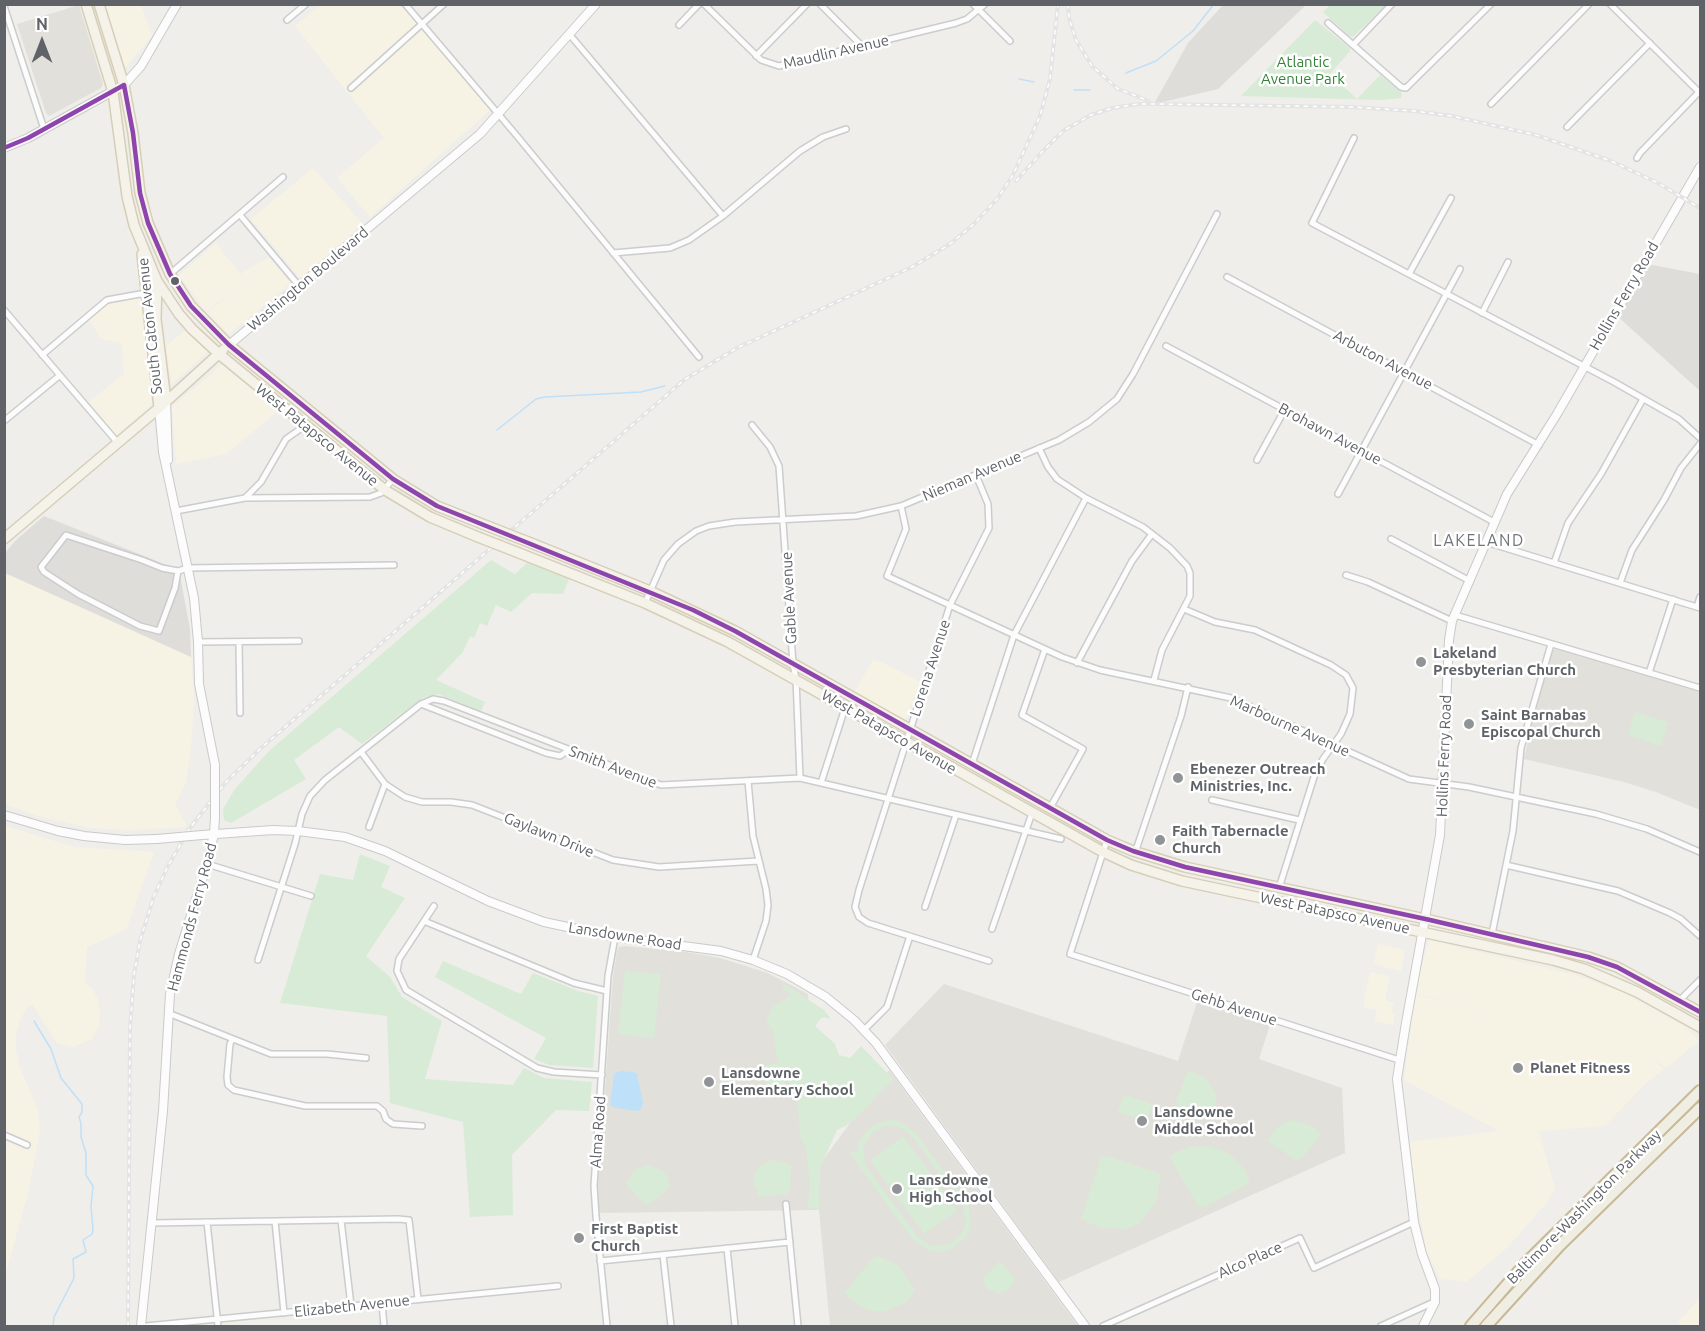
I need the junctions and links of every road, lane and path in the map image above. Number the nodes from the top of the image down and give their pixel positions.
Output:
1 (86, 4) edge
2 (99, 4) edge
3 (177, 4) edge
4 (306, 4) edge
5 (405, 4) edge
6 (444, 4) edge
7 (699, 4) edge
8 (704, 4) edge
9 (807, 4) edge
10 (820, 4) edge
11 (973, 4) edge
12 (985, 4) edge
13 (1392, 4) edge
14 (1491, 4) edge
15 (1589, 4) edge
16 (1610, 4) edge
17 (594, 5) edge
18 (4, 6) edge
19 (978, 10) junction
20 (287, 20) dead end
21 (1328, 23) dead end
22 (679, 25) dead end
23 (422, 26) junction
24 (570, 35) junction
25 (1010, 41) dead end
26 (1650, 43) junction
27 (1353, 45) junction
28 (863, 47) junction
29 (756, 56) junction
30 (124, 85) junction
31 (351, 88) dead end
32 (113, 92) junction
33 (1700, 93) edge
34 (1491, 104) dead end
35 (499, 114) junction
36 (1567, 127) dead end
37 (44, 129) junction
38 (846, 129) dead end
39 (1354, 138) dead end
40 (4, 148) edge
41 (1637, 158) dead end
42 (1701, 167) edge
43 (283, 177) dead end
44 (1698, 177) edge
45 (1451, 198) dead end
46 (1217, 214) dead end
47 (240, 215) junction
48 (723, 216) junction
49 (140, 243) junction
50 (613, 253) junction
51 (1508, 262) dead end
52 (1460, 269) dead end
53 (170, 274) junction
54 (1409, 274) junction
55 (1227, 277) dead end
56 (158, 281) junction
57 (300, 287) junction
58 (1446, 294) junction
59 (151, 296) junction
60 (4, 310) edge
61 (1482, 313) junction
62 (229, 345) junction
63 (1166, 346) dead end
64 (219, 354) junction
65 (42, 355) junction
66 (699, 357) dead end
67 (1584, 367) junction
68 (1404, 371) junction
69 (59, 376) junction
70 (1643, 399) junction
71 (166, 401) junction
72 (159, 408) junction
73 (1285, 410) junction
74 (4, 421) edge
75 (752, 425) dead end
76 (306, 426) junction
77 (1701, 438) edge
78 (118, 443) junction
79 (1701, 444) edge
80 (1539, 445) junction
81 (1039, 448) junction
82 (1362, 451) junction
83 (1257, 460) dead end
84 (168, 474) junction
85 (976, 475) junction
86 (393, 479) junction
87 (385, 490) junction
88 (1338, 494) dead end
89 (245, 498) junction
90 (1086, 498) junction
91 (901, 506) junction
92 (176, 511) junction
93 (784, 520) junction
94 (1494, 522) junction
95 (6, 534) edge
96 (1152, 534) junction
97 (1391, 539) dead end
98 (1486, 542) junction
99 (1554, 563) junction
100 (394, 566) dead end
101 (188, 568) junction
102 (178, 572) junction
103 (1346, 575) dead end
104 (1470, 581) junction
105 (1620, 583) junction
106 (650, 591) junction
107 (1701, 597) edge
108 (1672, 599) junction
109 (645, 603) junction
110 (950, 605) junction
111 (1699, 607) edge
112 (1184, 609) junction
113 (1453, 618) junction
114 (1014, 635) junction
115 (299, 641) dead end
116 (198, 642) junction
117 (239, 642) junction
118 (1551, 644) junction
119 (1045, 649) junction
120 (1077, 663) junction
121 (793, 664) junction
122 (1649, 673) junction
123 (796, 679) junction
124 (1154, 680) junction
125 (1188, 687) junction
126 (1701, 688) edge
127 (421, 704) junction
128 (845, 708) junction
129 (240, 713) dead end
130 (910, 729) junction
131 (906, 742) junction
132 (1333, 745) junction
133 (568, 750) junction
134 (360, 752) junction
135 (972, 764) junction
136 (800, 778) junction
137 (748, 781) junction
138 (820, 783) junction
139 (385, 784) junction
140 (1444, 784) junction
141 (1516, 797) junction
142 (888, 799) junction
143 (1212, 800) dead end
144 (1050, 808) junction
145 (1032, 813) junction
146 (4, 814) edge
147 (956, 815) junction
148 (1299, 820) junction
149 (369, 827) dead end
150 (298, 831) junction
151 (1026, 831) junction
152 (214, 834) junction
153 (1061, 839) dead end
154 (1107, 840) junction
155 (1133, 851) junction
156 (1103, 852) junction
157 (1701, 852) edge
158 (758, 861) junction
159 (207, 864) junction
160 (1506, 865) junction
161 (282, 887) junction
162 (1279, 888) junction
163 (311, 896) dead end
164 (435, 906) dead end
165 (925, 907) dead end
166 (1426, 919) junction
167 (424, 921) junction
168 (992, 929) dead end
169 (1423, 932) junction
170 (1491, 934) junction
171 (910, 936) junction
172 (1701, 936) edge
173 (615, 938) junction
174 (1526, 941) junction
175 (1489, 946) junction
176 (258, 960) dead end
177 (753, 960) junction
178 (989, 961) dead end
179 (1701, 980) edge
180 (608, 991) junction
181 (1679, 1001) junction
182 (1670, 1010) junction
183 (1701, 1012) edge
184 (168, 1013) junction
185 (1701, 1019) edge
186 (1701, 1027) edge
187 (864, 1030) junction
188 (232, 1040) junction
189 (366, 1058) dead end
190 (1399, 1060) junction
191 (602, 1076) junction
192 (1701, 1090) edge
193 (1701, 1108) edge
194 (422, 1126) dead end
195 (4, 1135) edge
196 (27, 1145) dead end
197 (786, 1204) dead end
198 (341, 1220) junction
199 (274, 1221) junction
200 (207, 1222) junction
201 (1414, 1222) junction
202 (151, 1223) junction
203 (790, 1242) junction
204 (727, 1248) junction
205 (663, 1255) junction
206 (600, 1261) junction
207 (558, 1286) dead end
208 (418, 1299) junction
209 (1435, 1302) junction
210 (382, 1303) junction
211 (351, 1306) junction
212 (284, 1313) junction
213 (217, 1319) junction
214 (143, 1326) edge
215 (218, 1326) edge
216 (384, 1326) edge
217 (607, 1326) edge
218 (671, 1326) edge
219 (735, 1326) edge
220 (798, 1326) edge
221 (1085, 1326) edge
222 (1103, 1326) edge
223 (1382, 1326) edge
224 (1423, 1326) edge
225 (1470, 1326) edge
226 (1486, 1326) edge

1 - 32 main road, South Caton Avenue
2 - 30 main road, South Caton Avenue
3 - 30 street
4 - 20 street
5 - 23 street
6 - 23 street
7 - 22 street
8 - 29 street, Maudlin Avenue
9 - 29 street
10 - 28 street
11 - 19 street
12 - 19 street, Maudlin Avenue
13 - 27 street
14 - 27 street
15 - 34 street
16 - 26 street
17 - 24 street, Washington Boulevard
18 - 37 street
19 - 25 street
19 - 28 street, Maudlin Avenue
21 - 27 street
23 - 31 street
23 - 35 street
24 - 35 street, Washington Boulevard
24 - 48 street
26 - 33 street
26 - 36 street
28 - 29 street, Maudlin Avenue
30 - 32 street
30 - 53 main road, South Caton Avenue
32 - 37 street
32 - 49 main road, South Caton Avenue
33 - 41 street
35 - 50 street
35 - 57 street, Washington Boulevard
37 - 40 street
38 - 48 street
39 - 54 street
42 - 44 street, Hollins Ferry Road
43 - 47 street
44 - 67 street, Hollins Ferry Road
45 - 54 street
46 - 81 street, Nieman Avenue
47 - 53 street
47 - 57 street
48 - 50 street
49 - 56 main road, South Caton Avenue
49 - 59 main road, South Caton Avenue
50 - 66 street
51 - 61 street
52 - 58 street
53 - 56 main road, South Caton Avenue
53 - 62 main road, West Patapsco Avenue
54 - 58 street
55 - 68 street, Arbuton Avenue
56 - 59 main road, South Caton Avenue
56 - 64 main road, West Patapsco Avenue
57 - 62 street, Washington Boulevard
58 - 61 street
58 - 68 street
59 - 65 street
59 - 71 main road, South Caton Avenue
59 - 72 main road, South Caton Avenue
60 - 65 street
61 - 67 street
62 - 64 main road, Washington Boulevard
62 - 86 main road, West Patapsco Avenue
63 - 73 street, Brohawn Avenue
64 - 71 main road, Washington Boulevard
64 - 76 main road, West Patapsco Avenue
65 - 69 street
67 - 70 street
67 - 80 street, Hollins Ferry Road
68 - 80 street, Arbuton Avenue
68 - 82 street
69 - 74 street
69 - 78 street
70 - 77 street
70 - 99 street
71 - 72 main road, Washington Boulevard
71 - 84 street, Hammonds Ferry Road
72 - 78 main road, Washington Boulevard
72 - 84 street, Hammonds Ferry Road
73 - 82 street, Brohawn Avenue
73 - 83 street
75 - 93 street, Gable Avenue
76 - 87 main road, West Patapsco Avenue
76 - 89 street
78 - 95 main road, Washington Boulevard
79 - 105 street
80 - 94 street, Hollins Ferry Road
81 - 85 street, Nieman Avenue
81 - 90 street
82 - 88 street
82 - 94 street, Brohawn Avenue
84 - 92 street, Hammonds Ferry Road
85 - 91 street, Nieman Avenue
85 - 110 street, Lorena Avenue
86 - 87 street
86 - 106 main road, West Patapsco Avenue, bridge
87 - 89 street
87 - 109 main road, West Patapsco Avenue, bridge
89 - 92 street
90 - 96 street
90 - 114 street
91 - 93 street, Nieman Avenue
91 - 110 street, Marbourne Avenue
92 - 101 street, Hammonds Ferry Road
93 - 106 street, Nieman Avenue
93 - 121 street, Gable Avenue
94 - 98 street, Hollins Ferry Road
96 - 112 street
96 - 120 street
97 - 104 street
98 - 99 street
98 - 104 street, Hollins Ferry Road
99 - 105 street
100 - 101 street
101 - 102 street
101 - 116 street, Hammonds Ferry Road
102 - 102 street
103 - 113 street
104 - 113 street, Hollins Ferry Road
105 - 108 street
106 - 109 street, Nieman Avenue
106 - 121 main road, West Patapsco Avenue
107 - 111 street
108 - 111 street
108 - 122 street
109 - 123 main road, West Patapsco Avenue
110 - 114 street, Marbourne Avenue
110 - 130 street, Lorena Avenue
112 - 124 street
112 - 132 street
113 - 118 street
113 - 140 street, Hollins Ferry Road
114 - 119 street, Marbourne Avenue
114 - 135 street
115 - 117 street
116 - 117 street
116 - 152 street, Hammonds Ferry Road, bridge
117 - 129 street
118 - 122 street
118 - 141 street
119 - 120 street, Marbourne Avenue
119 - 144 street
120 - 124 street, Marbourne Avenue
121 - 123 street, Gable Avenue
121 - 130 main road, West Patapsco Avenue
122 - 126 street
123 - 128 main road, West Patapsco Avenue
123 - 136 street, Gable Avenue
124 - 125 street, Marbourne Avenue
125 - 132 street, Marbourne Avenue
125 - 155 street
127 - 133 street, Smith Avenue
127 - 133 street
127 - 134 street
128 - 131 main road, West Patapsco Avenue
128 - 138 street
130 - 131 street, Lorena Avenue
130 - 135 main road, West Patapsco Avenue
131 - 142 street, Lorena Avenue
131 - 145 main road, West Patapsco Avenue
132 - 140 street, Marbourne Avenue
132 - 148 street
133 - 137 street, Smith Avenue
134 - 139 street, Gaylawn Drive
134 - 150 street
135 - 144 main road, West Patapsco Avenue
136 - 137 street, Smith Avenue
136 - 138 street, Smith Avenue
137 - 158 street
138 - 142 street, Smith Avenue
139 - 149 street
139 - 158 street, Gaylawn Drive
140 - 141 street, Marbourne Avenue
140 - 166 street, Hollins Ferry Road
141 - 157 street, Marbourne Avenue
141 - 160 street
142 - 147 street, Smith Avenue
142 - 171 street, Lorena Avenue
143 - 148 street
144 - 154 main road, West Patapsco Avenue
145 - 151 street
145 - 156 main road, West Patapsco Avenue
146 - 152 street, Lansdowne Road, bridge
147 - 151 street, Smith Avenue
147 - 165 street
148 - 162 street
150 - 152 street, Lansdowne Road
150 - 161 street
150 - 173 street, Lansdowne Road
151 - 153 street, Smith Avenue
151 - 168 street
152 - 159 street, Hammonds Ferry Road
154 - 155 main road, West Patapsco Avenue
154 - 156 street
155 - 162 main road, West Patapsco Avenue
156 - 169 main road, West Patapsco Avenue
156 - 190 street, Gehb Avenue
158 - 177 street
159 - 161 street
159 - 184 street, Hammonds Ferry Road
160 - 170 street
160 - 172 street
161 - 163 street
161 - 176 street
162 - 166 main road, West Patapsco Avenue
164 - 167 street
166 - 169 street, Hollins Ferry Road
166 - 170 main road, West Patapsco Avenue
167 - 180 street
167 - 191 street
169 - 175 main road, West Patapsco Avenue
169 - 190 street, Hollins Ferry Road
170 - 174 main road, West Patapsco Avenue
171 - 178 street, Lorena Avenue
171 - 187 street
173 - 177 street, Lansdowne Road
173 - 180 street, Alma Road
174 - 175 main road
174 - 181 main road, West Patapsco Avenue
175 - 182 main road, West Patapsco Avenue
177 - 187 street, Lansdowne Road
179 - 181 street
180 - 191 street, Alma Road
181 - 183 main road, West Patapsco Avenue
182 - 185 main road
182 - 186 main road, West Patapsco Avenue
184 - 188 street
184 - 202 street, Hammonds Ferry Road
187 - 221 street, Lansdowne Road
188 - 189 street
188 - 194 street
190 - 201 street, Hollins Ferry Road
191 - 206 street, Alma Road
192 - 225 highway, Baltimore-Washington Parkway
193 - 226 highway, Baltimore-Washington Parkway
195 - 196 street
197 - 203 street
198 - 199 street
198 - 208 street
198 - 211 street
199 - 200 street
199 - 212 street
200 - 202 street
200 - 213 street
201 - 209 street, Hollins Ferry Road
201 - 222 street, Alco Place
202 - 214 street, Hammonds Ferry Road
203 - 204 street
203 - 220 street
204 - 205 street
204 - 219 street
205 - 206 street
205 - 218 street
206 - 217 street, Alma Road
207 - 208 street, Elizabeth Avenue
208 - 210 street, Elizabeth Avenue
209 - 223 street
209 - 224 street
210 - 211 street, Elizabeth Avenue
210 - 216 street
211 - 212 street, Elizabeth Avenue
212 - 213 street, Elizabeth Avenue
213 - 214 street, Elizabeth Avenue
213 - 215 street

